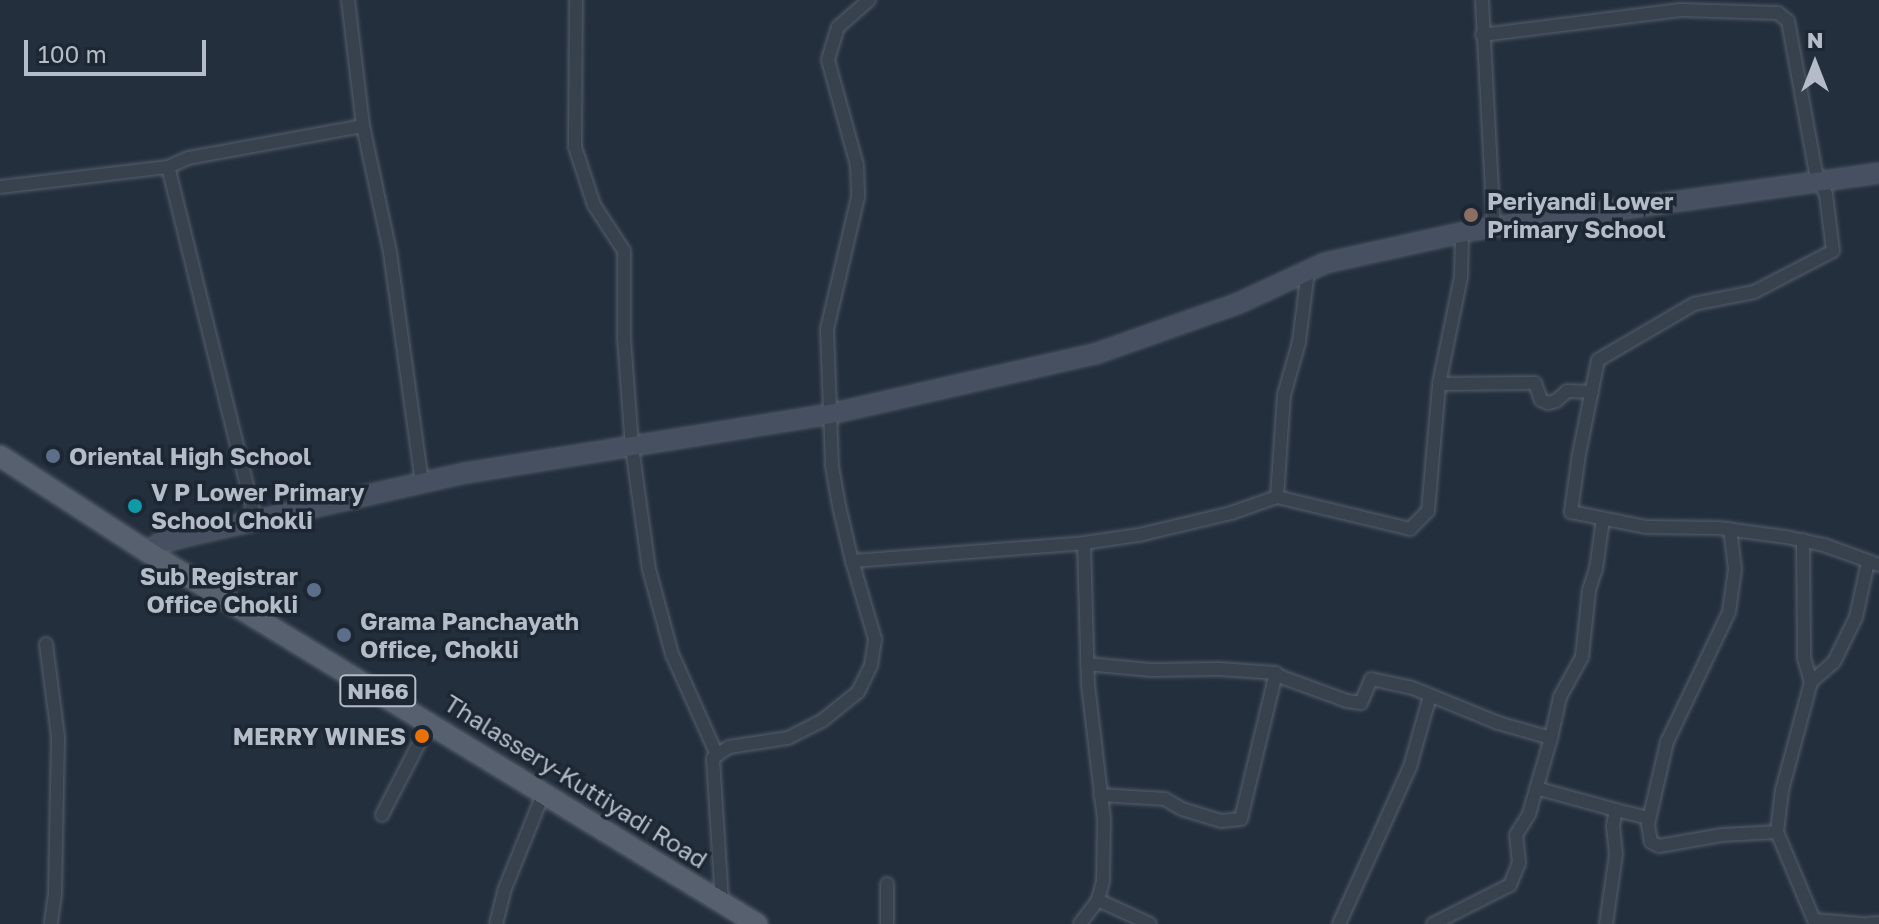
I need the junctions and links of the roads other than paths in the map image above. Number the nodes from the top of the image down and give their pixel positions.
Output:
1 (348, 0) edge
2 (576, 0) edge
3 (869, 0) edge
4 (1482, 0) edge
5 (1482, 35) junction
6 (363, 126) junction
7 (168, 167) junction
8 (1879, 173) edge
9 (1821, 182) junction
10 (0, 187) edge
11 (1494, 228) junction
12 (1462, 233) junction
13 (1308, 271) junction
14 (1439, 384) junction
15 (1592, 392) junction
16 (830, 414) junction
17 (632, 447) junction
18 (0, 456) edge
19 (422, 484) junction
20 (1277, 497) junction
21 (1603, 519) junction
22 (256, 522) junction
23 (1730, 529) junction
24 (1803, 540) junction
25 (1084, 543) junction
26 (148, 552) junction
27 (852, 561) junction
28 (1874, 564) edge
29 (46, 644) dead end
30 (1087, 664) junction
31 (1276, 675) junction
32 (1811, 682) junction
33 (1430, 696) junction
34 (430, 722) junction
35 (1551, 738) junction
36 (716, 753) junction
37 (1536, 788) junction
38 (544, 792) junction
39 (1100, 795) junction
40 (1616, 810) junction
41 (382, 815) dead end
42 (1647, 818) junction
43 (1777, 832) junction
44 (887, 884) dead end
45 (1098, 900) junction
46 (722, 902) junction
47 (1814, 922) edge
48 (1879, 923) edge
49 (51, 924) edge
50 (496, 924) edge
51 (757, 924) edge
52 (887, 924) edge
53 (1080, 924) edge
54 (1150, 924) edge
55 (1339, 924) edge
56 (1433, 924) edge
57 (1606, 924) edge
58 (1865, 924) edge

1 - 6 street
2 - 17 street
3 - 16 street
4 - 5 street
5 - 9 street
5 - 11 street
6 - 7 street
6 - 19 street
7 - 10 street
7 - 22 street
8 - 9 main road
9 - 11 main road
9 - 15 street
11 - 12 main road
12 - 13 main road
12 - 14 street
13 - 16 main road
13 - 20 street
14 - 15 street
14 - 20 street
15 - 21 street
16 - 17 main road
16 - 27 street
17 - 19 main road
17 - 36 street
18 - 26 main road, Thalassery-Kuttiyadi Road / NH66
19 - 22 main road
20 - 25 street
21 - 23 street
21 - 35 street
22 - 26 main road
23 - 24 street
23 - 42 street
24 - 28 street
24 - 32 street
25 - 27 street
25 - 30 street
26 - 34 main road, Thalassery-Kuttiyadi Road / NH66
27 - 36 street
28 - 32 street
29 - 49 street
30 - 31 street
30 - 39 street
31 - 33 street
31 - 39 street
32 - 43 street
33 - 35 street
33 - 55 street
34 - 38 main road, Thalassery-Kuttiyadi Road / NH66
34 - 41 street
35 - 37 street
36 - 46 street
37 - 40 street
37 - 56 street
38 - 46 main road, Thalassery-Kuttiyadi Road / NH66
38 - 50 street
39 - 45 street
40 - 42 street
40 - 57 street
42 - 43 street
43 - 47 street
44 - 52 street
45 - 53 street
45 - 54 street
46 - 51 main road, Thalassery-Kuttiyadi Road / NH66
47 - 58 street
48 - 58 street

